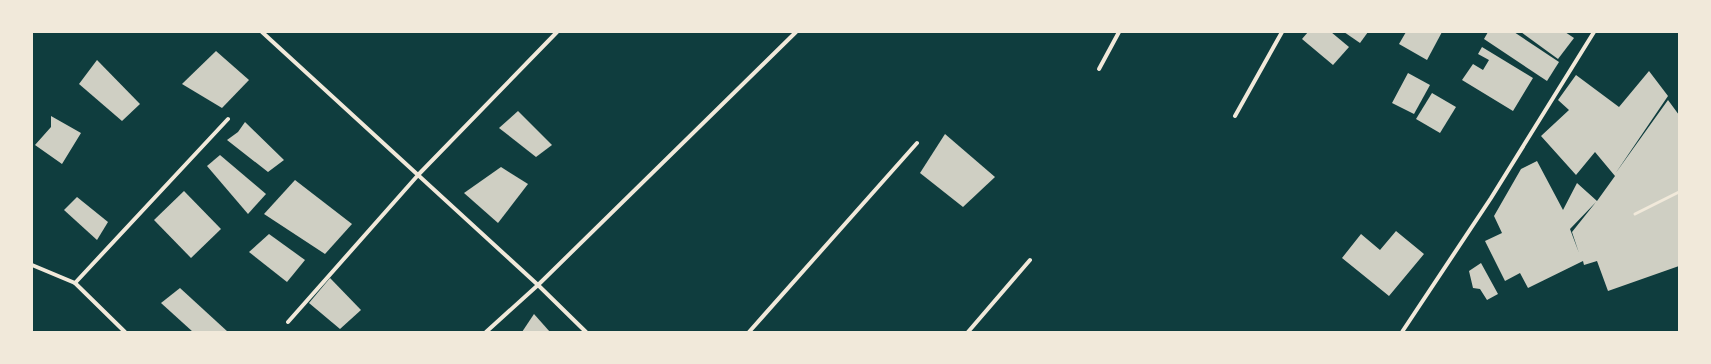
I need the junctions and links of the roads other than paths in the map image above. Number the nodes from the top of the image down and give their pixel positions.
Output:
1 (262, 32) edge
2 (558, 32) edge
3 (796, 32) edge
4 (1119, 32) edge
5 (1282, 32) edge
6 (1594, 32) edge
7 (1099, 69) dead end
8 (1236, 116) dead end
9 (228, 119) dead end
10 (917, 143) dead end
11 (419, 174) junction
12 (1679, 192) edge
13 (1635, 214) dead end
14 (1030, 260) dead end
15 (32, 265) edge
16 (75, 283) junction
17 (538, 285) junction
18 (288, 322) dead end
19 (125, 332) edge
20 (486, 332) edge
21 (586, 332) edge
22 (749, 332) edge
23 (968, 332) edge
24 (1402, 332) edge

1 - 11 street
2 - 11 street
3 - 17 street
4 - 7 street
5 - 8 street
6 - 24 street
9 - 16 street
10 - 22 street
11 - 17 street
11 - 18 street
12 - 13 lane
14 - 23 street
15 - 16 street
16 - 19 street
17 - 20 street
17 - 21 street

